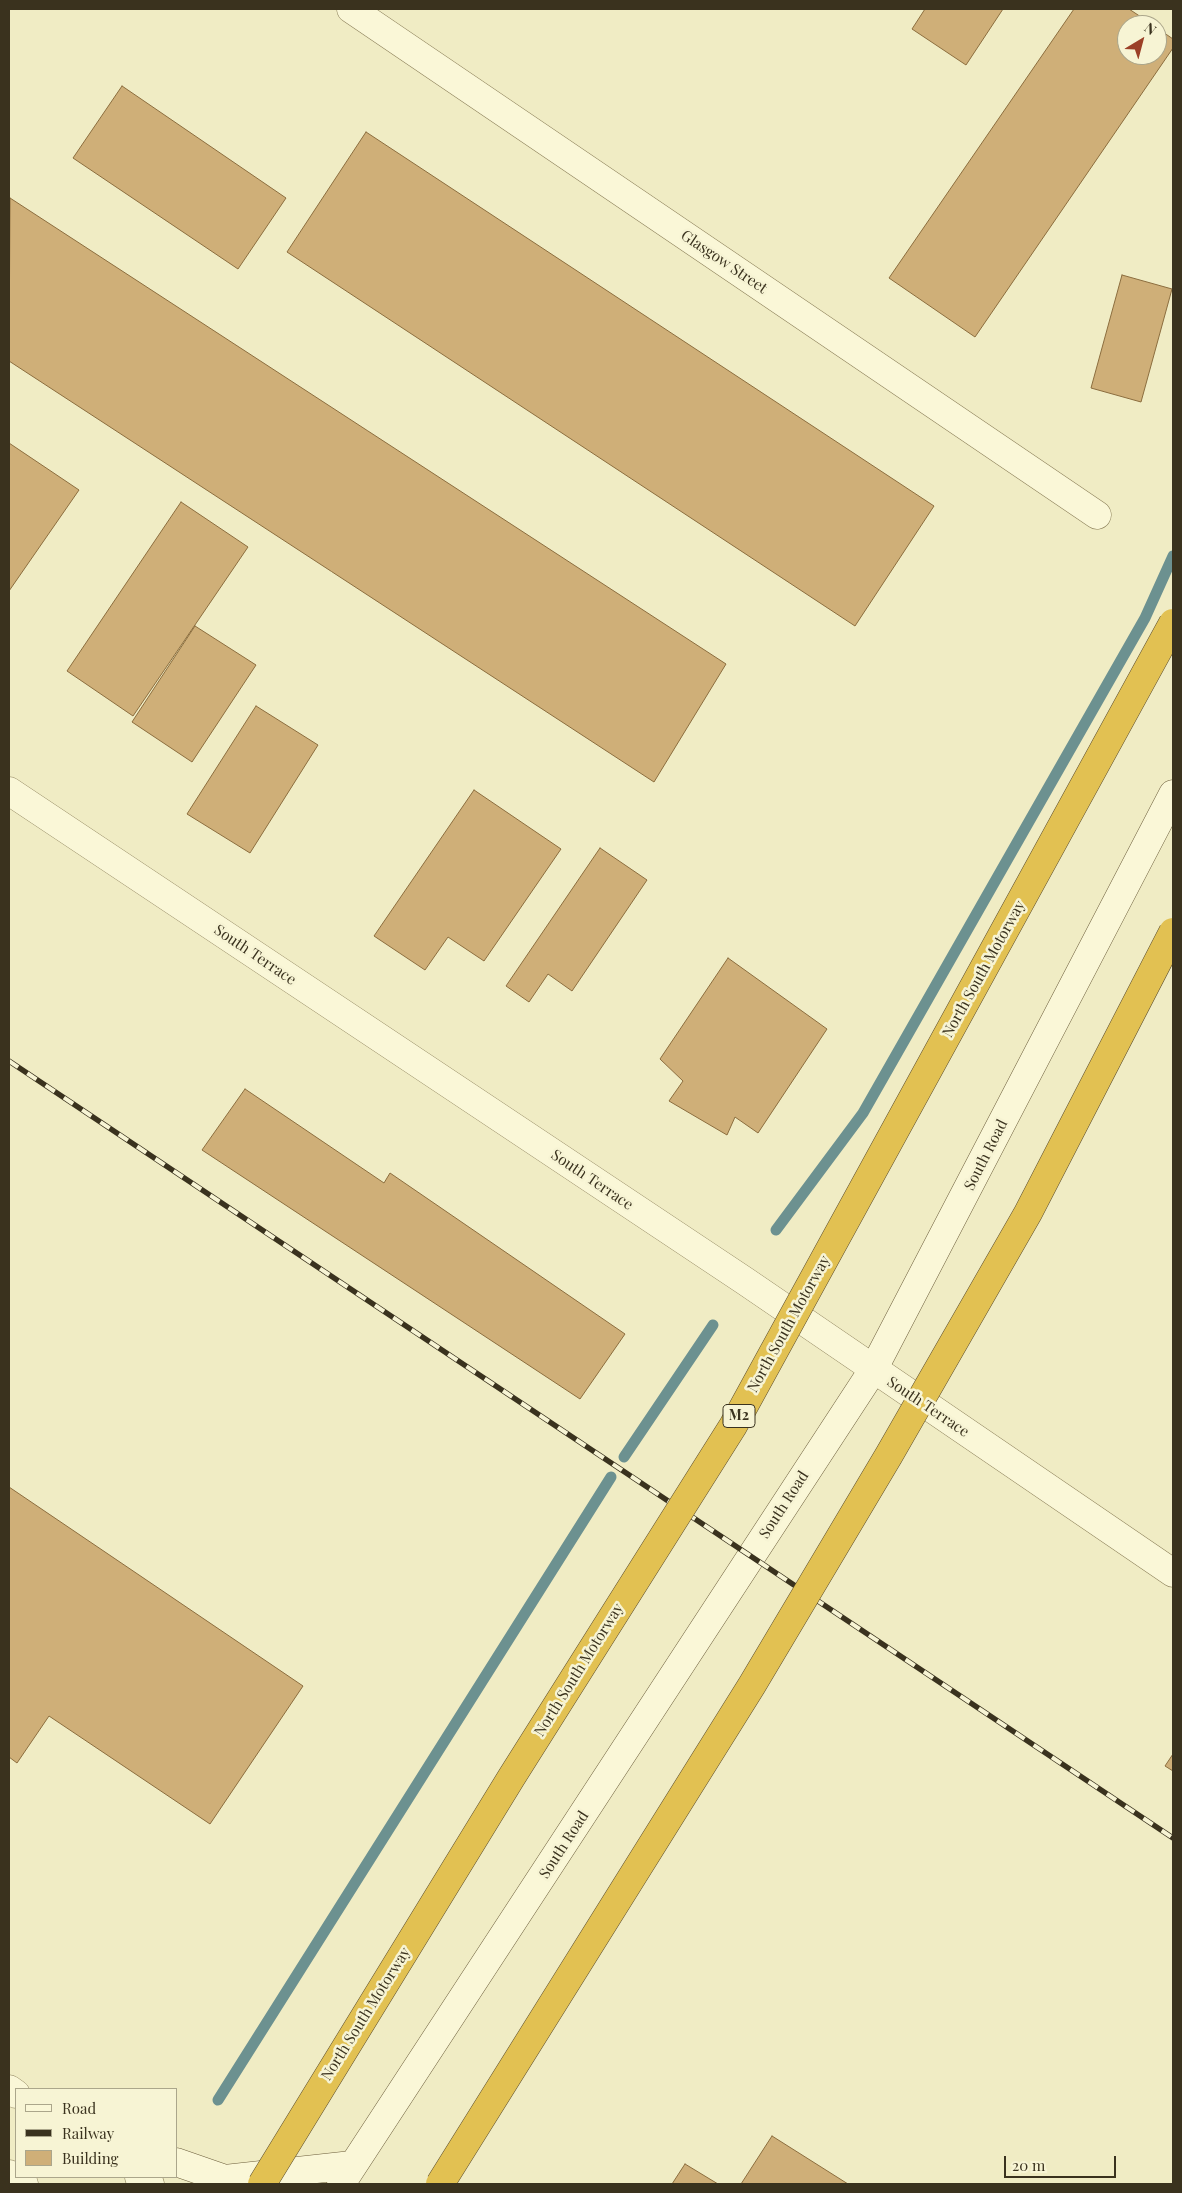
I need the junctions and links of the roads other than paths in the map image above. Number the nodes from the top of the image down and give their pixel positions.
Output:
1 (351, 9) edge
2 (1097, 515) dead end
3 (1173, 623) edge
4 (9, 791) edge
5 (1173, 794) edge
6 (1173, 932) edge
7 (873, 1370) junction
8 (1173, 1573) edge
9 (178, 2163) edge
10 (9, 2174) edge
11 (347, 2175) edge
12 (24, 2184) edge
13 (262, 2184) edge
14 (440, 2184) edge

1 - 2 street, Glasgow Street
3 - 13 highway, North South Motorway / M2, bridge
4 - 7 street, South Terrace
5 - 7 street, South Road
6 - 14 highway, bridge
7 - 8 street, South Terrace
7 - 11 street, South Road
9 - 11 street
10 - 12 street

